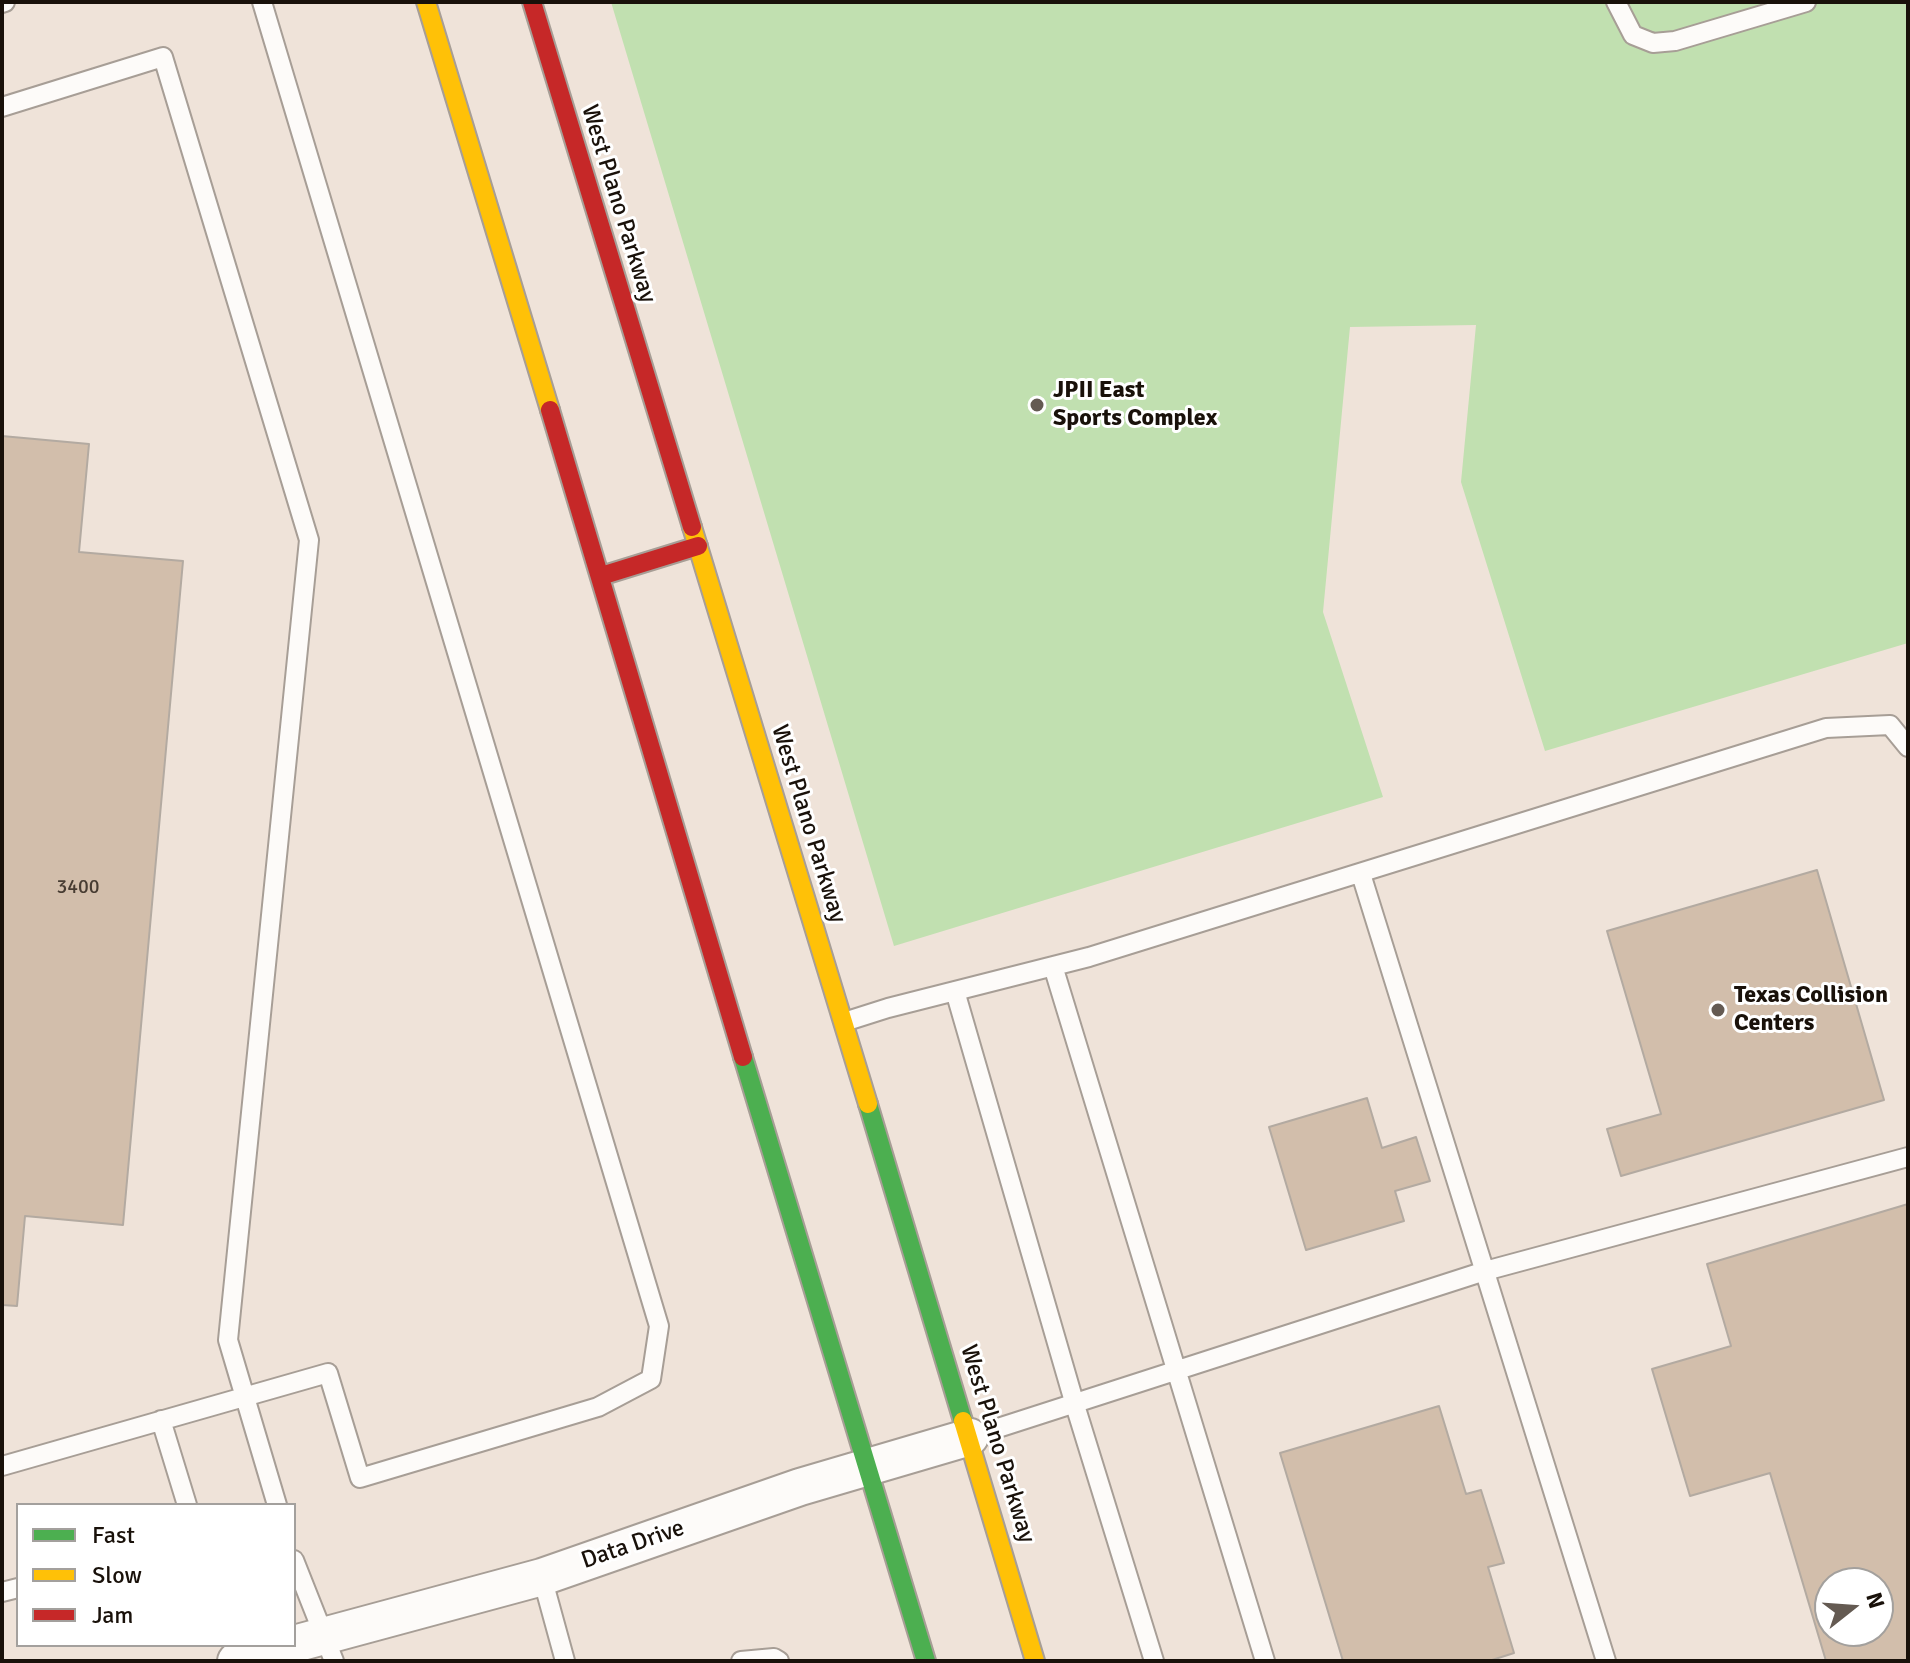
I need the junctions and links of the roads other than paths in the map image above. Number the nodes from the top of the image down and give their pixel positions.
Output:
1 (262, 2) edge
2 (426, 2) edge
3 (532, 2) edge
4 (1616, 2) edge
5 (1806, 2) edge
6 (2, 107) edge
7 (698, 546) junction
8 (601, 576) junction
9 (1908, 747) edge
10 (1361, 874) junction
11 (1053, 966) junction
12 (955, 991) junction
13 (844, 1022) junction
14 (1908, 1157) edge
15 (1485, 1271) junction
16 (1177, 1371) junction
17 (244, 1396) junction
18 (1075, 1405) junction
19 (161, 1420) junction
20 (970, 1437) junction
21 (2, 1466) edge
22 (866, 1468) junction
23 (186, 1503) edge
24 (276, 1503) edge
25 (296, 1571) edge
26 (542, 1577) junction
27 (310, 1646) edge
28 (236, 1661) edge
29 (565, 1661) edge
30 (741, 1661) edge
31 (779, 1661) edge
32 (926, 1661) edge
33 (1035, 1661) edge
34 (1154, 1661) edge
35 (1265, 1661) edge
36 (1606, 1661) edge

1 - 17 lane
2 - 8 main road
3 - 7 main road, West Plano Parkway
4 - 5 lane
6 - 17 lane
7 - 8 main road
7 - 13 main road, West Plano Parkway
8 - 22 main road
9 - 10 lane
10 - 11 lane
10 - 15 lane
11 - 12 lane
11 - 16 lane
12 - 13 lane
12 - 18 lane
13 - 20 main road, West Plano Parkway
14 - 15 lane
15 - 16 lane
15 - 36 lane
16 - 18 lane
16 - 35 lane
17 - 19 lane
17 - 24 lane
18 - 20 lane
18 - 34 lane
19 - 21 lane
19 - 23 lane
20 - 22 street, Data Drive
20 - 33 main road, West Plano Parkway
22 - 26 street, Data Drive
22 - 32 main road
25 - 27 lane
26 - 27 street, Data Drive
26 - 29 lane
27 - 28 street, Data Drive
30 - 31 lane

